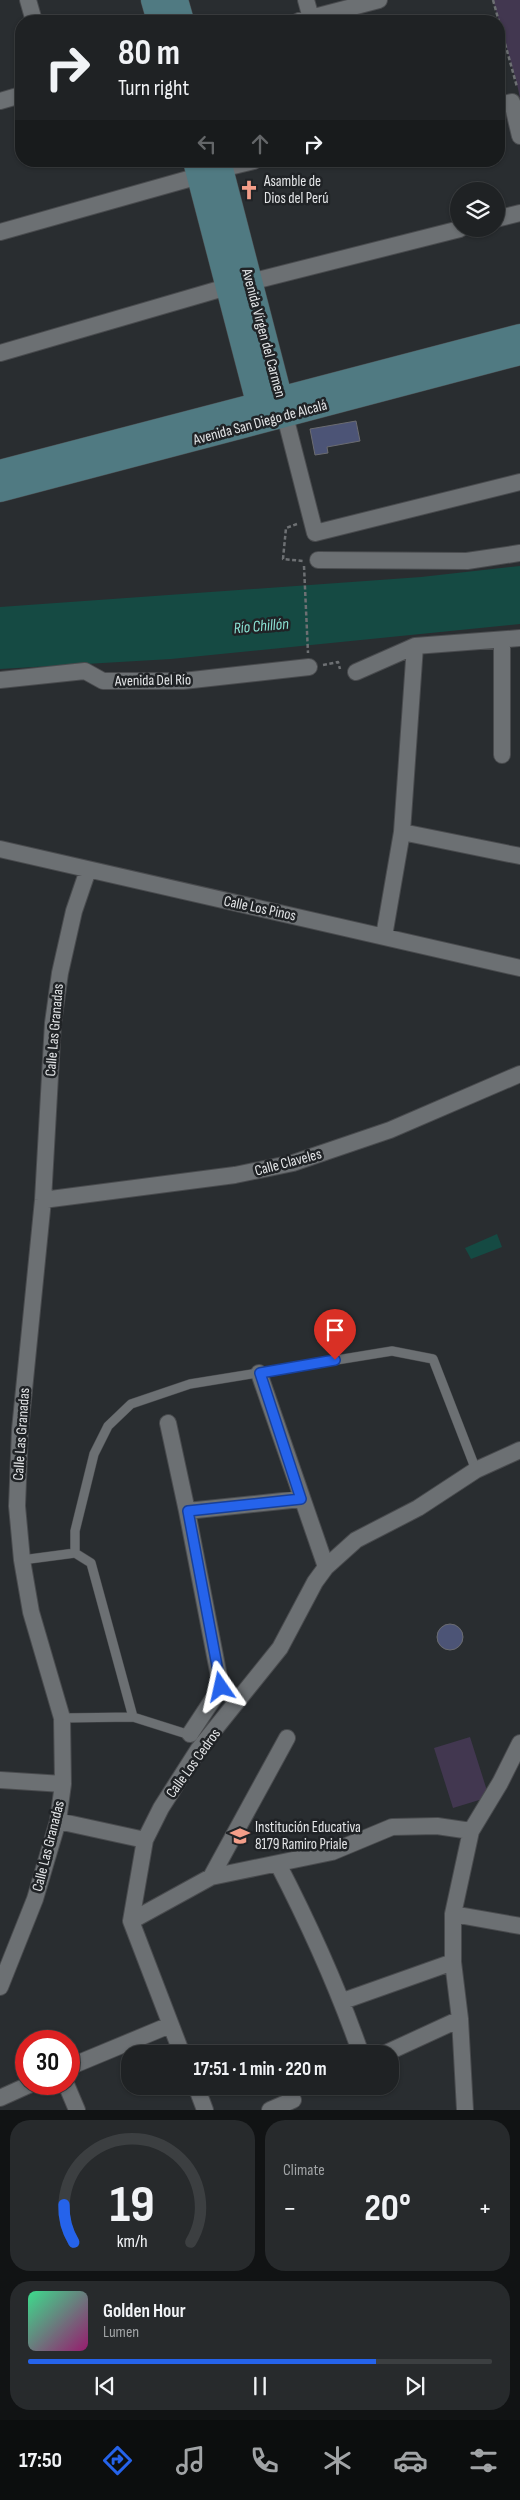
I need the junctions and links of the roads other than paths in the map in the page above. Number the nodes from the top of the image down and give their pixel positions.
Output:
1 (28, 0) edge
2 (153, 0) edge
3 (176, 0) edge
4 (306, 0) edge
5 (379, 0) edge
6 (32, 15) edge
7 (157, 15) edge
8 (180, 15) edge
9 (305, 15) edge
10 (324, 15) edge
11 (15, 97) edge
12 (0, 101) edge
13 (505, 104) edge
14 (520, 136) edge
15 (208, 167) edge
16 (520, 213) edge
17 (505, 217) edge
18 (0, 232) edge
19 (450, 232) edge
20 (250, 282) junction
21 (228, 287) junction
22 (520, 336) edge
23 (0, 353) edge
24 (520, 353) edge
25 (272, 410) junction
26 (150, 442) junction
27 (0, 472) edge
28 (520, 482) edge
29 (0, 490) edge
30 (520, 553) edge
31 (308, 563) road end
32 (520, 638) edge
33 (502, 640) junction
34 (415, 646) junction
35 (309, 663) road end
36 (356, 672) dead end
37 (0, 680) edge
38 (502, 755) dead end
39 (402, 832) junction
40 (0, 849) edge
41 (520, 856) edge
42 (88, 870) junction
43 (384, 936) junction
44 (520, 968) edge
45 (520, 1074) edge
46 (43, 1200) junction
47 (260, 1373) junction
48 (168, 1423) dead end
49 (520, 1450) edge
50 (476, 1470) junction
51 (301, 1499) junction
52 (188, 1511) junction
53 (75, 1553) junction
54 (22, 1560) junction
55 (326, 1567) junction
56 (133, 1717) junction
57 (62, 1718) junction
58 (190, 1734) junction
59 (287, 1738) dead end
60 (208, 1740) junction
61 (520, 1743) edge
62 (0, 1780) edge
63 (63, 1784) junction
64 (58, 1821) junction
65 (471, 1831) junction
66 (145, 1840) junction
67 (278, 1864) junction
68 (211, 1877) junction
69 (453, 1914) junction
70 (131, 1921) junction
71 (520, 1926) edge
72 (453, 1962) junction
73 (0, 1987) edge
74 (343, 2001) junction
75 (460, 2020) junction
76 (170, 2025) junction
77 (178, 2045) edge
78 (358, 2045) edge
79 (399, 2047) edge
80 (80, 2062) edge
81 (15, 2091) edge
82 (71, 2095) edge
83 (200, 2095) edge
84 (0, 2098) edge
85 (293, 2100) dead end
86 (77, 2110) edge
87 (206, 2110) edge
88 (270, 2110) edge
89 (465, 2110) edge

1 - 6 street
2 - 7 main road
3 - 8 main road
4 - 9 street
5 - 10 street
11 - 12 street
13 - 14 street
15 - 18 street
15 - 20 main road, Avenida Vírgen del Carmen
15 - 21 main road, Avenida Vírgen del Carmen
16 - 17 street
19 - 20 street
20 - 25 main road, Avenida Vírgen del Carmen
21 - 23 street
21 - 25 main road, Avenida Vírgen del Carmen
22 - 25 main road, Avenida San Diego de Alcalá
24 - 25 main road, Avenida San Diego de Alcalá
25 - 26 main road, Avenida San Diego de Alcalá
25 - 28 street, Avenida Vírgen del Carmen
26 - 27 main road, Avenida San Diego de Alcalá
26 - 29 main road, Avenida San Diego de Alcalá
30 - 31 street
32 - 33 street
33 - 34 street
33 - 38 street
34 - 36 street
34 - 39 street
35 - 37 street, Avenida Del Río
39 - 41 street
39 - 43 street
40 - 42 street, Calle Los Pinos
42 - 43 street, Calle Los Pinos
42 - 46 street, Calle Las Granadas
43 - 44 street, Calle Los Pinos
45 - 46 street, Calle Claveles
46 - 54 street, Calle Las Granadas
47 - 50 lane
47 - 51 street
47 - 53 lane
48 - 52 street
49 - 50 street, Calle Los Cedros
50 - 55 street, Calle Los Cedros
51 - 52 street
51 - 55 street
52 - 58 street
53 - 54 lane
53 - 56 lane
54 - 57 street, Calle Las Granadas
55 - 60 street, Calle Los Cedros
56 - 57 lane
56 - 58 lane
57 - 63 street, Calle Las Granadas
58 - 60 lane
59 - 68 street
60 - 66 street, Calle Los Cedros
61 - 65 street
62 - 63 street
63 - 64 street, Calle Las Granadas
64 - 66 street
64 - 73 street, Calle Las Granadas
65 - 67 street
65 - 69 street
66 - 70 street, Calle Los Cedros
67 - 68 street
67 - 74 street
68 - 70 street
69 - 71 street
69 - 72 street
70 - 76 street
72 - 74 street
72 - 75 street
74 - 78 street
75 - 79 street
75 - 89 street
76 - 77 street
76 - 80 street
81 - 84 street
82 - 86 street
83 - 87 street
85 - 88 street

